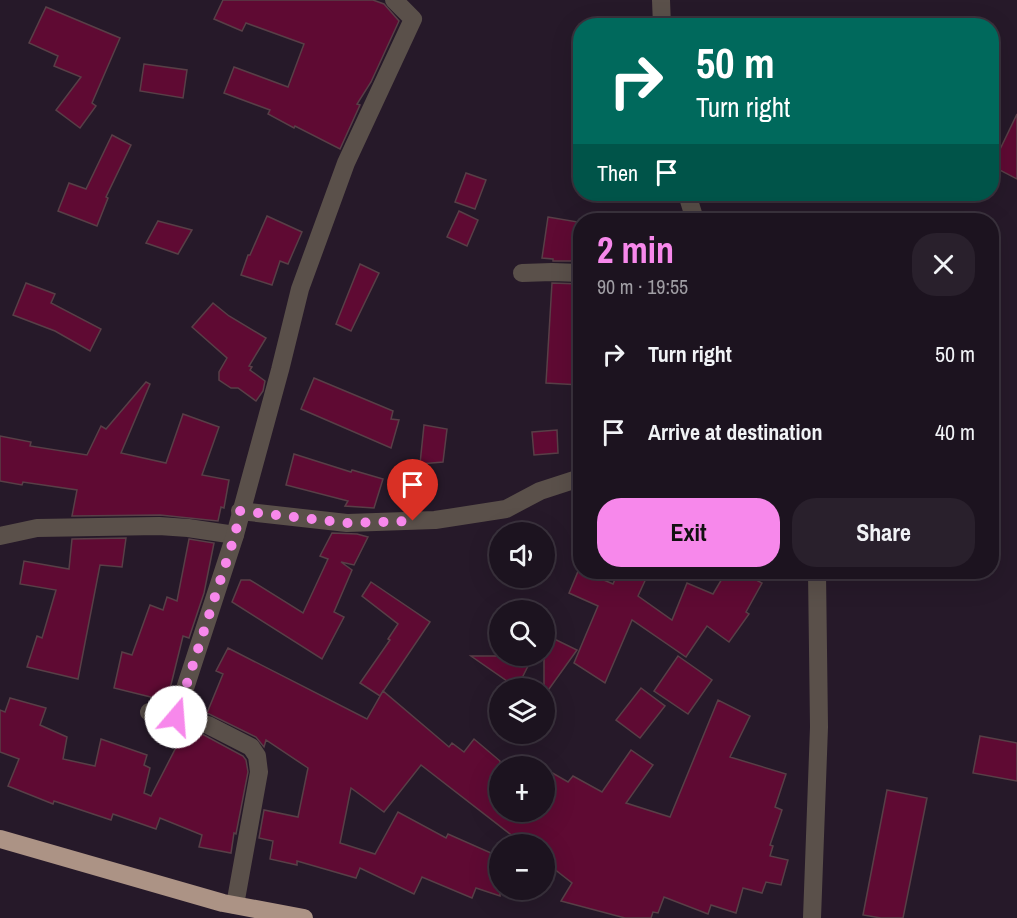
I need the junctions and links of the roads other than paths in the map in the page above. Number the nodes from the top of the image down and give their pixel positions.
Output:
1 (394, 0) edge
2 (661, 0) edge
3 (662, 18) edge
4 (522, 273) dead end
5 (573, 273) edge
6 (573, 480) edge
7 (240, 511) junction
8 (235, 535) junction
9 (0, 536) edge
10 (817, 579) edge
11 (149, 712) dead end
12 (176, 717) junction
13 (0, 839) edge
14 (236, 905) junction
15 (304, 918) edge
16 (812, 918) edge

1 - 7 street
2 - 3 street
4 - 5 street
6 - 7 street
7 - 8 street
8 - 9 street
8 - 12 street
10 - 16 street
11 - 12 street
12 - 14 street
13 - 14 highway
14 - 15 highway

